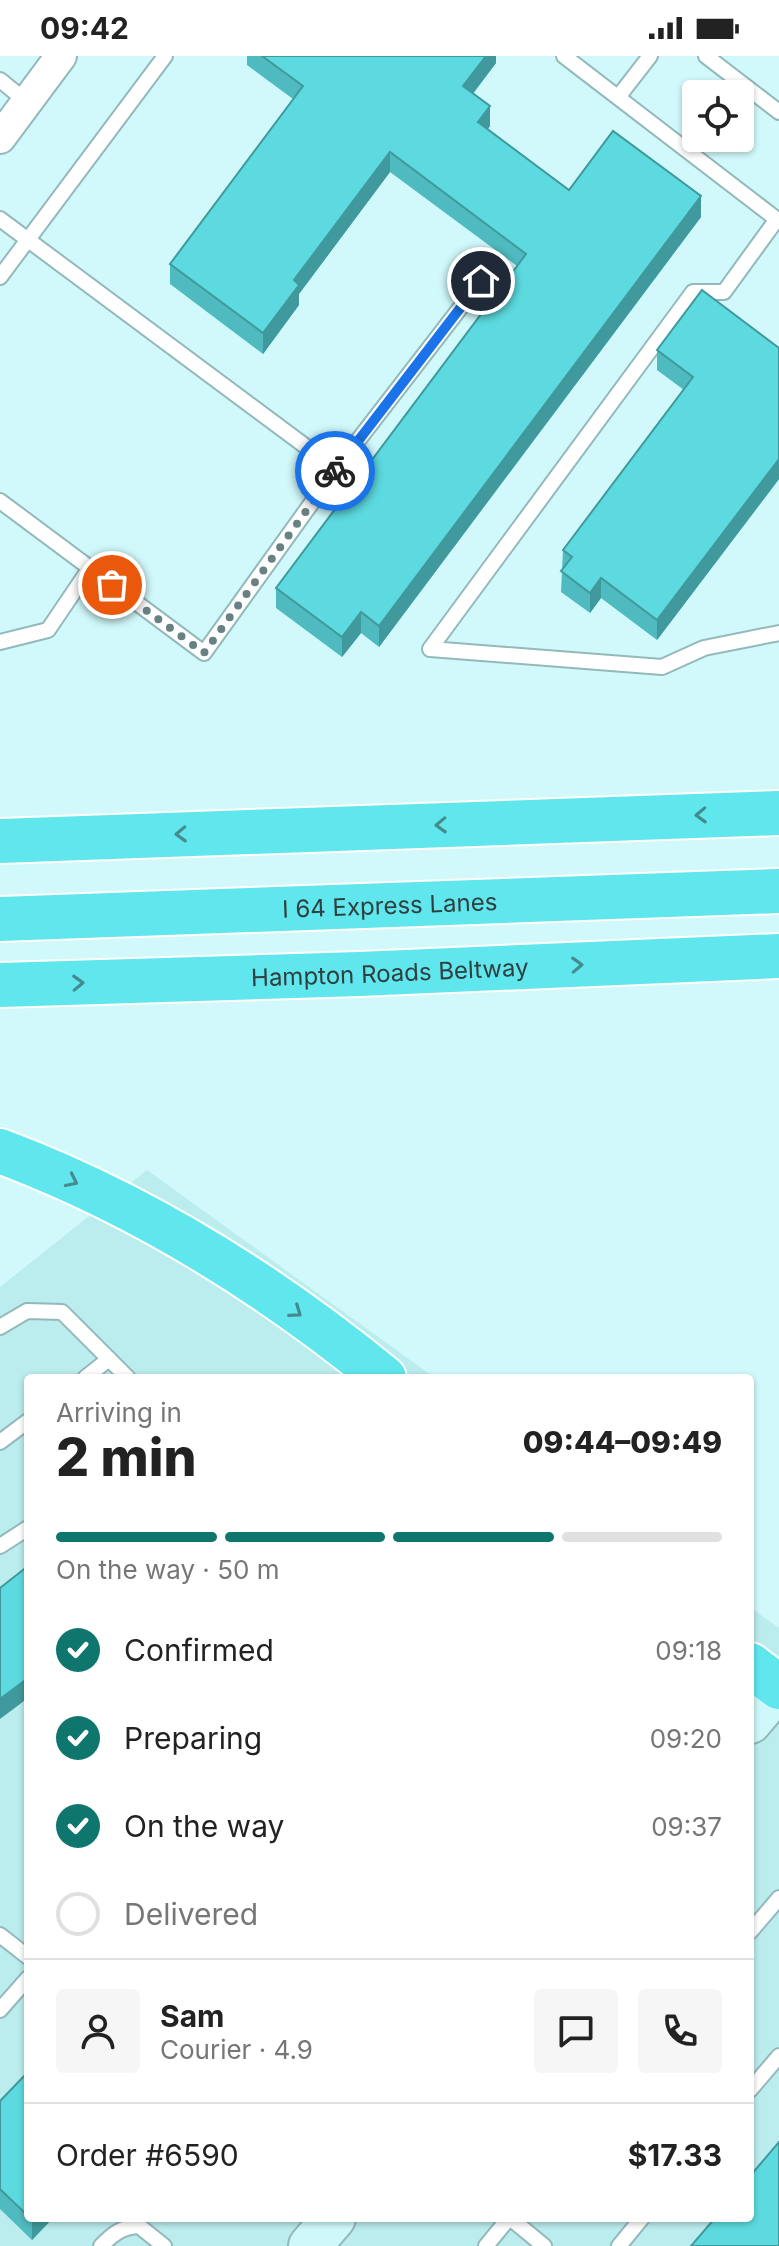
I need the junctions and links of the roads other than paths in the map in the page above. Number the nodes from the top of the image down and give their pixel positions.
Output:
1 (61, 56) edge
2 (165, 56) edge
3 (564, 56) edge
4 (650, 56) edge
5 (706, 56) edge
6 (0, 80) edge
7 (619, 96) junction
8 (27, 102) junction
9 (779, 112) edge
10 (0, 138) edge
11 (0, 219) edge
12 (778, 220) edge
13 (28, 239) junction
14 (0, 277) edge
15 (481, 281) dead end
16 (336, 469) junction
17 (0, 501) edge
18 (90, 568) junction
19 (0, 626) edge
20 (779, 633) edge
21 (17, 638) junction
22 (0, 642) edge
23 (779, 813) edge
24 (0, 841) edge
25 (779, 891) edge
26 (0, 919) edge
27 (779, 956) edge
28 (0, 985) edge
29 (0, 1151) edge
30 (0, 1327) edge
31 (109, 1359) junction
32 (90, 1374) edge
33 (124, 1374) edge
34 (379, 1374) edge
35 (24, 1424) edge
36 (0, 1442) edge
37 (24, 1531) edge
38 (0, 1546) edge
39 (754, 1668) edge
40 (779, 1687) edge
41 (754, 1717) edge
42 (779, 1898) edge
43 (754, 1927) edge
44 (0, 1935) edge
45 (24, 1954) edge
46 (24, 1983) edge
47 (0, 2010) edge
48 (779, 2056) edge
49 (754, 2085) edge
50 (331, 2222) edge
51 (507, 2222) edge
52 (515, 2222) edge
53 (639, 2222) edge
54 (101, 2246) edge
55 (164, 2246) edge
56 (310, 2246) edge
57 (486, 2246) edge
58 (544, 2246) edge
59 (619, 2246) edge

1 - 8 street
2 - 13 lane
3 - 7 lane
4 - 7 lane
5 - 9 lane
6 - 8 lane
7 - 12 lane
8 - 10 street
11 - 13 lane
12 - 20 lane
13 - 14 lane
13 - 16 lane
15 - 16 lane
16 - 18 lane
17 - 18 lane
18 - 21 lane
19 - 21 lane
21 - 22 lane
23 -> 24 highway
25 - 26 highway, I 64 Express Lanes
28 -> 27 highway, Hampton Roads Beltway
29 -> 34 highway
30 - 31 lane
31 - 32 lane
31 - 33 lane
35 - 36 lane
37 - 38 lane
39 - 40 highway
40 - 41 street
42 - 43 lane
44 - 45 lane
46 - 47 lane
48 - 49 lane
50 - 56 street
51 - 57 lane
52 - 58 lane
53 - 59 lane
54 - 55 lane

